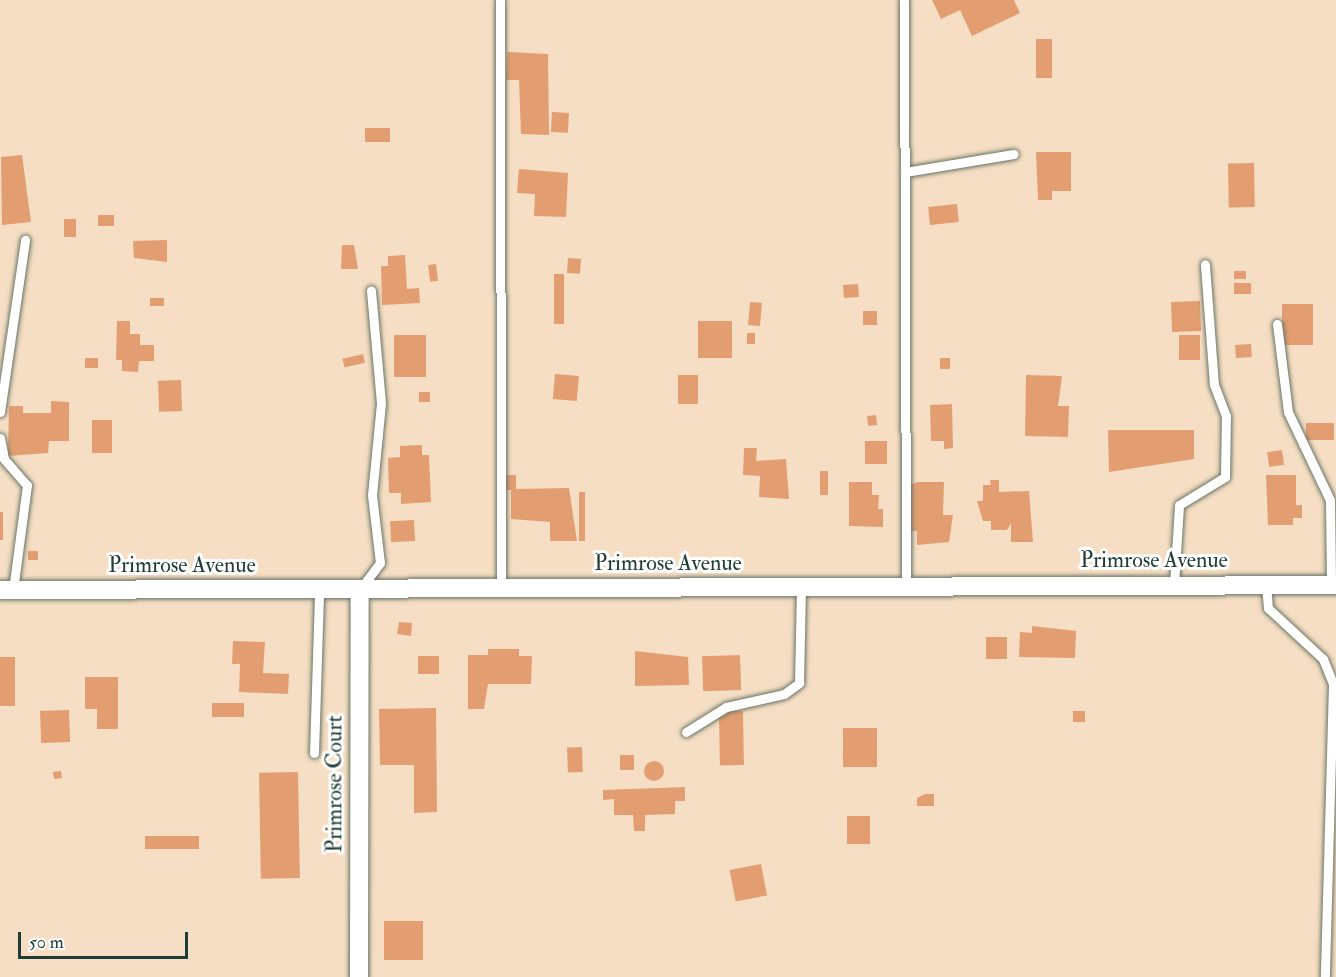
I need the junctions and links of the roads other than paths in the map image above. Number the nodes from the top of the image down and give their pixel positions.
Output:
1 (500, 0) edge
2 (904, 0) edge
3 (1014, 154) dead end
4 (905, 172) junction
5 (25, 240) dead end
6 (1205, 264) dead end
7 (371, 290) dead end
8 (1277, 324) dead end
9 (0, 412) edge
10 (0, 438) edge
11 (1174, 585) junction
12 (1266, 585) junction
13 (1334, 585) edge
14 (801, 587) junction
15 (906, 587) junction
16 (501, 588) junction
17 (6, 590) edge
18 (319, 590) junction
19 (360, 590) junction
20 (686, 732) dead end
21 (314, 753) dead end
22 (359, 977) edge
23 (1325, 977) edge

1 - 16 lane
2 - 4 lane
3 - 4 lane
4 - 15 lane
5 - 9 lane
6 - 11 lane
7 - 19 lane
8 - 13 lane
10 - 17 lane
11 - 12 street, Primrose Avenue
11 - 15 street, Primrose Avenue
12 - 13 street, Primrose Avenue
12 - 23 lane
14 - 15 street, Primrose Avenue
14 - 16 street, Primrose Avenue
14 - 20 lane
16 - 19 street, Primrose Avenue
17 - 18 street, Primrose Avenue
18 - 19 street, Primrose Avenue
18 - 21 lane
19 - 22 street, Primrose Court

